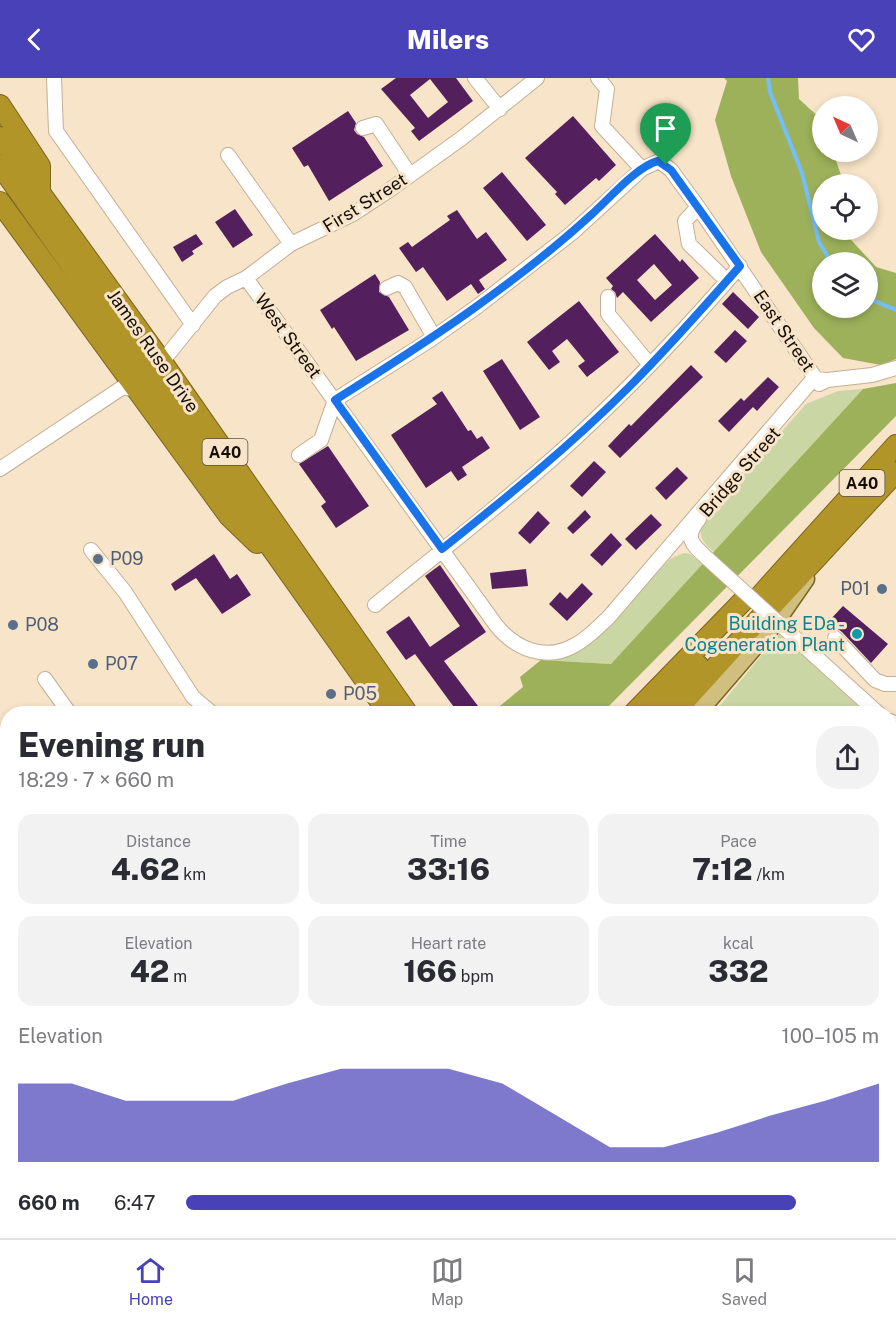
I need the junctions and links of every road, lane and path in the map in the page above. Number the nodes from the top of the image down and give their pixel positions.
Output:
1 (54, 78) edge
2 (475, 78) edge
3 (537, 78) edge
4 (598, 78) edge
5 (0, 105) edge
6 (500, 109) junction
7 (363, 128) dead end
8 (0, 137) edge
9 (228, 155) dead end
10 (0, 165) edge
11 (642, 169) junction
12 (410, 175) junction
13 (40, 192) junction
14 (0, 202) edge
15 (698, 207) junction
16 (291, 244) junction
17 (740, 266) junction
18 (246, 278) junction
19 (727, 281) junction
20 (387, 288) dead end
21 (608, 297) dead end
22 (193, 325) junction
23 (435, 337) junction
24 (162, 362) junction
25 (650, 365) junction
26 (896, 368) edge
27 (122, 369) junction
28 (821, 379) junction
29 (139, 392) junction
30 (114, 393) junction
31 (335, 400) junction
32 (896, 445) edge
33 (299, 455) dead end
34 (0, 469) edge
35 (896, 472) edge
36 (442, 549) junction
37 (91, 550) dead end
38 (278, 558) junction
39 (375, 605) dead end
40 (762, 607) junction
41 (835, 638) dead end
42 (528, 650) joint
43 (45, 679) dead end
44 (896, 684) edge
45 (64, 706) edge
46 (204, 706) edge
47 (383, 706) edge
48 (402, 706) edge
49 (643, 706) edge
50 (662, 706) edge
51 (680, 706) edge
52 (702, 706) edge
53 (870, 706) edge

1 - 22 street
2 - 6 street
3 - 6 street, First Street
4 - 11 street
5 - 13 highway
6 - 12 street, First Street
7 - 12 street
8 - 13 highway, James Ruse Drive / A40
9 - 16 street
10 - 38 highway, James Ruse Drive / A40
11 - 15 street, East Street
11 - 23 street
12 - 16 street, First Street
13 - 24 highway, James Ruse Drive / A40
14 - 27 highway
15 - 17 street, East Street
15 - 19 street
16 - 18 street, First Street
17 - 19 street
17 - 28 street, East Street
18 - 22 street, First Street
18 - 31 street, West Street
19 - 25 street
20 - 23 street
21 - 25 street
22 - 24 street, First Street
23 - 31 street
24 - 48 highway, James Ruse Drive / A40
25 - 36 street
26 - 28 street
27 - 29 highway
27 - 30 street
28 - 42 street, Bridge Street
28 - 53 street, Bridge Street, bridge
29 - 30 street
29 - 38 highway
30 - 34 street
31 - 33 street
31 - 36 street, West Street
32 - 40 highway, A40
35 - 40 highway, A40
36 - 39 street
36 - 42 street, West Street
37 - 46 street
38 - 47 highway, James Ruse Drive / A40
40 - 49 highway, A40
40 - 50 highway, A40
40 - 51 highway, A40
40 - 52 main road
41 - 44 street
43 - 45 street

